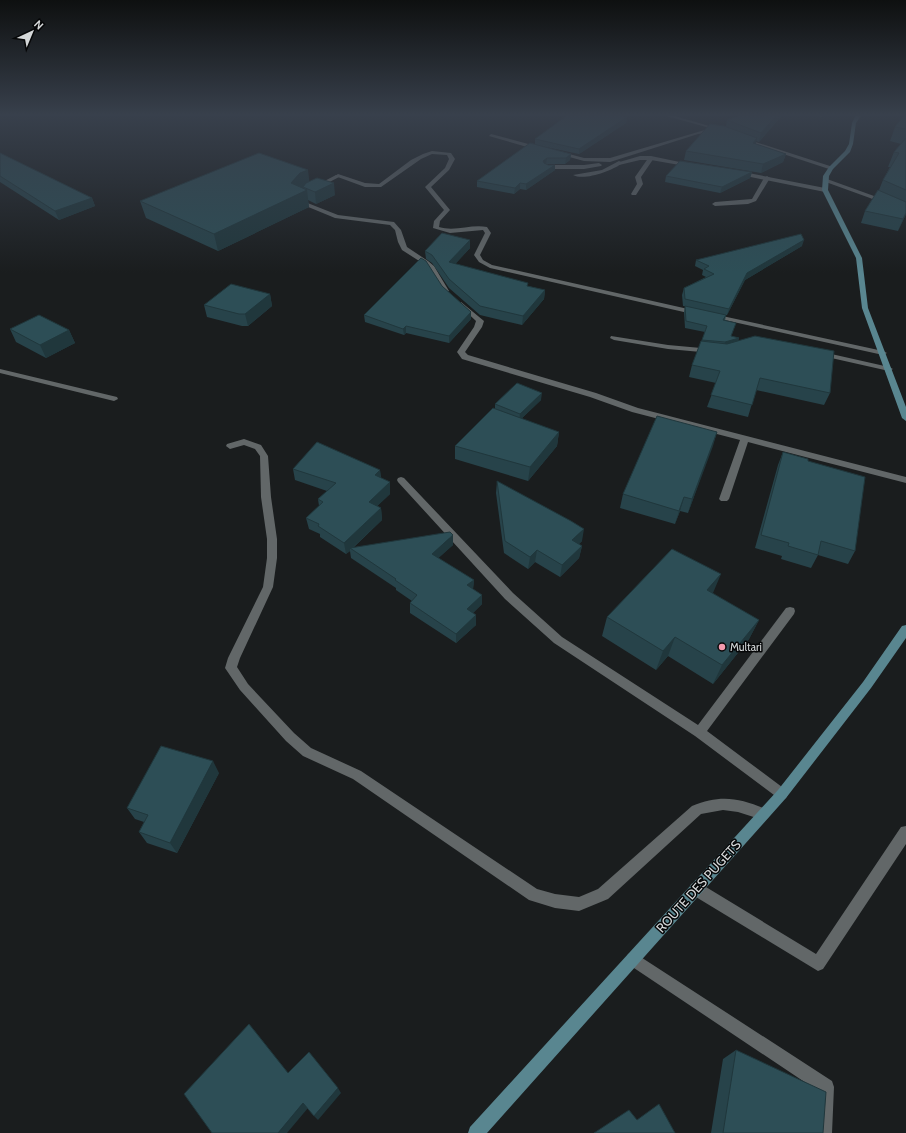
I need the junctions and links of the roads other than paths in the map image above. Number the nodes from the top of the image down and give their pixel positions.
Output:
1 (406, 167) edge
2 (448, 167) edge
3 (548, 167) edge
4 (592, 167) edge
5 (614, 167) edge
6 (645, 167) edge
7 (828, 167) edge
8 (831, 168) joint
9 (728, 171) edge
10 (576, 175) dead end
11 (767, 178) junction
12 (825, 180) junction
13 (825, 190) junction
14 (634, 194) dead end
15 (715, 204) dead end
16 (906, 212) edge
17 (614, 338) dead end
18 (723, 352) edge
19 (816, 352) edge
20 (883, 353) junction
21 (889, 369) junction
22 (0, 371) edge
23 (114, 399) dead end
24 (906, 418) edge
25 (745, 438) junction
26 (230, 446) dead end
27 (401, 480) dead end
28 (906, 480) edge
29 (724, 499) dead end
30 (790, 611) dead end
31 (906, 628) edge
32 (699, 732) junction
33 (782, 794) junction
34 (763, 814) junction
35 (906, 832) edge
36 (696, 889) junction
37 (633, 959) junction
38 (476, 1133) edge
39 (824, 1133) edge

1 - 25 street
2 - 20 street
3 - 4 street
5 - 10 street
6 - 14 street
7 - 8 street
8 - 12 main road
9 - 11 street
11 - 13 street
11 - 15 street
12 - 13 main road
12 - 16 street
13 - 20 main road
17 - 18 street
19 - 21 street
20 - 21 main road
21 - 24 main road
22 - 23 street
25 - 28 street
25 - 29 street
26 - 34 street
27 - 32 street
30 - 32 street
31 - 33 main road, ROUTE DES PUGETS
32 - 33 street
33 - 34 main road, ROUTE DES PUGETS
34 - 36 main road, ROUTE DES PUGETS
35 - 36 street
36 - 37 main road, ROUTE DES PUGETS
37 - 38 main road, ROUTE DES PUGETS
37 - 39 street

